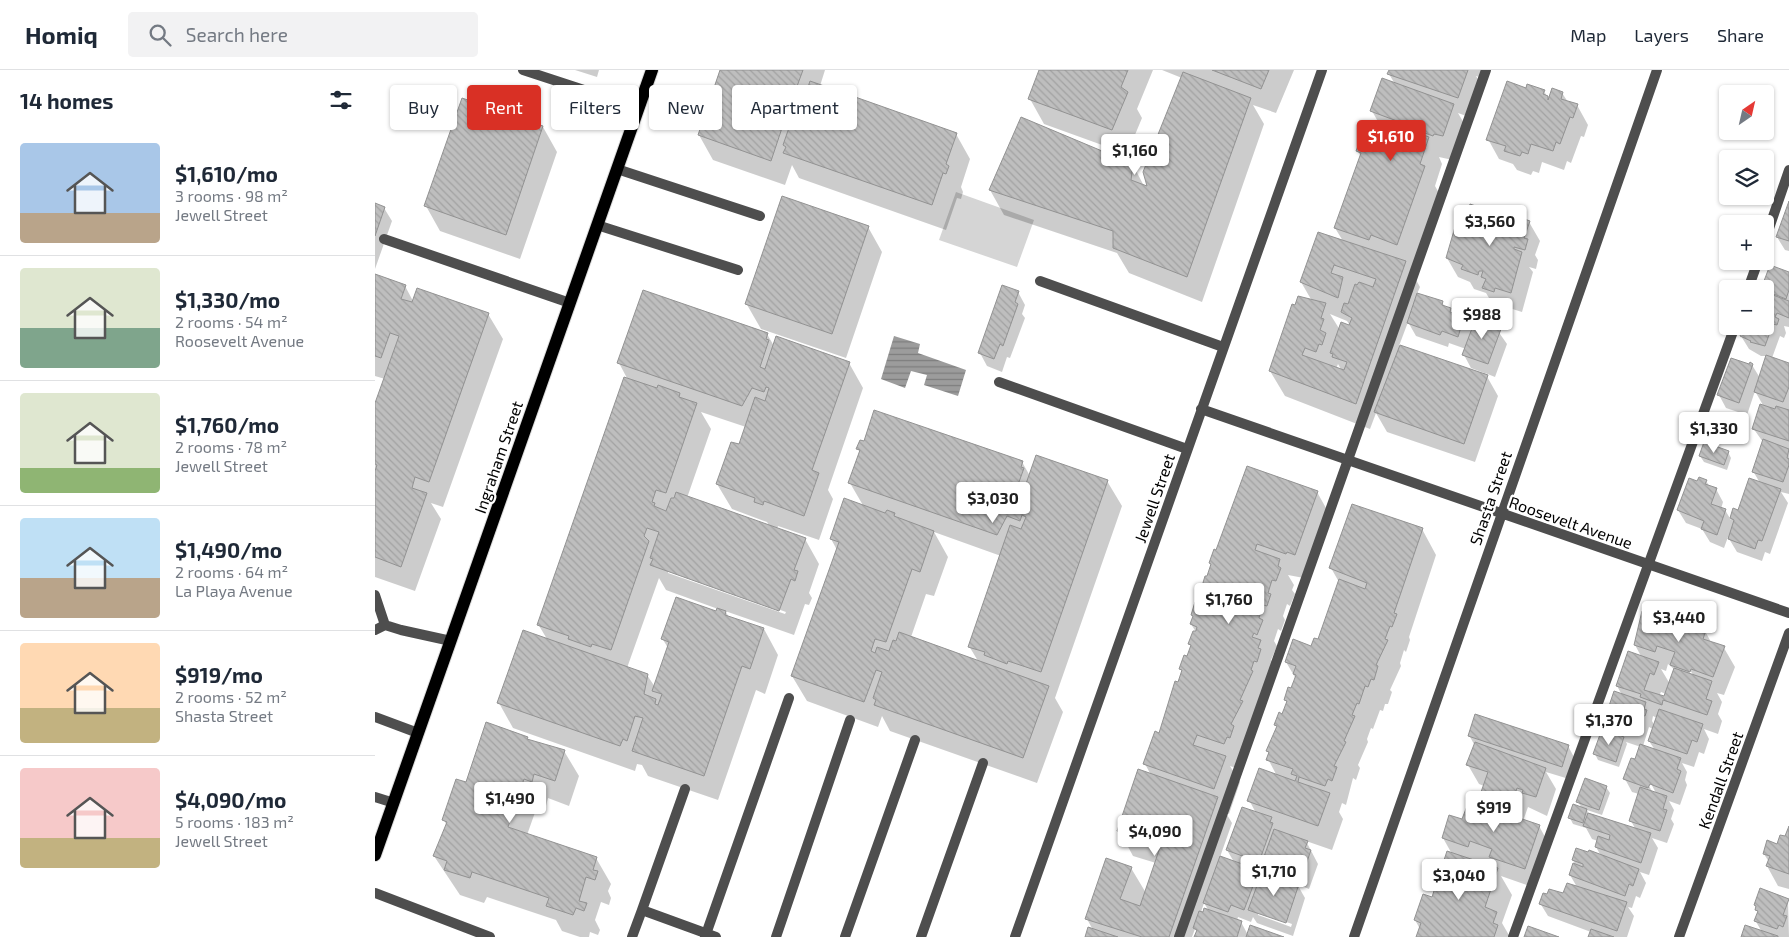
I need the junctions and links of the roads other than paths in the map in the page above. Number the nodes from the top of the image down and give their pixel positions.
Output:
1 (523, 70) edge
2 (652, 70) edge
3 (1322, 70) edge
4 (1486, 70) edge
5 (1657, 70) edge
6 (569, 85) edge
7 (639, 108) edge
8 (631, 130) edge
9 (617, 169) junction
10 (1789, 170) edge
11 (1774, 215) edge
12 (760, 216) dead end
13 (597, 225) junction
14 (384, 239) dead end
15 (738, 270) dead end
16 (1040, 281) dead end
17 (570, 303) junction
18 (1732, 335) edge
19 (1223, 347) junction
20 (999, 382) dead end
21 (1201, 409) junction
22 (1187, 449) junction
23 (1346, 459) junction
24 (1500, 514) junction
25 (1647, 565) junction
26 (375, 595) edge
27 (1789, 614) edge
28 (385, 624) junction
29 (375, 630) edge
30 (1789, 633) edge
31 (451, 641) junction
32 (789, 698) dead end
33 (375, 717) edge
34 (850, 720) dead end
35 (418, 733) junction
36 (915, 740) dead end
37 (983, 763) dead end
38 (685, 790) dead end
39 (375, 797) edge
40 (393, 803) junction
41 (375, 855) edge
42 (375, 893) edge
43 (642, 910) junction
44 (709, 936) edge
45 (490, 937) edge
46 (632, 937) edge
47 (776, 937) edge
48 (845, 937) edge
49 (921, 937) edge
50 (1015, 937) edge
51 (1179, 937) edge
52 (1354, 937) edge
53 (1513, 937) edge
54 (1679, 937) edge

1 - 6 street
2 - 7 main road, Ingraham Street
3 - 19 street, Jewell Street
4 - 23 street
5 - 24 street, Shasta Street
8 - 9 main road, Ingraham Street
9 - 12 street
9 - 13 main road, Ingraham Street
10 - 11 street
13 - 15 street
13 - 17 main road, Ingraham Street
14 - 17 street
16 - 19 street
17 - 31 main road, Ingraham Street
18 - 25 street
19 - 21 street, Jewell Street
20 - 22 street
21 - 22 street, Jewell Street
21 - 23 street, Roosevelt Avenue
22 - 50 street, Jewell Street
23 - 24 street, Roosevelt Avenue
23 - 51 street
24 - 25 street, Roosevelt Avenue
24 - 52 street, Shasta Street
25 - 27 street, Roosevelt Avenue
25 - 53 street
26 - 28 street
28 - 29 street
28 - 31 street
30 - 54 street, Kendall Street
31 - 35 main road, Ingraham Street
32 - 44 street
33 - 35 street
34 - 47 street
35 - 40 main road, Ingraham Street
36 - 48 street
37 - 49 street
38 - 43 street
39 - 40 street
40 - 41 main road, Ingraham Street
42 - 45 street
43 - 44 street
43 - 46 street

